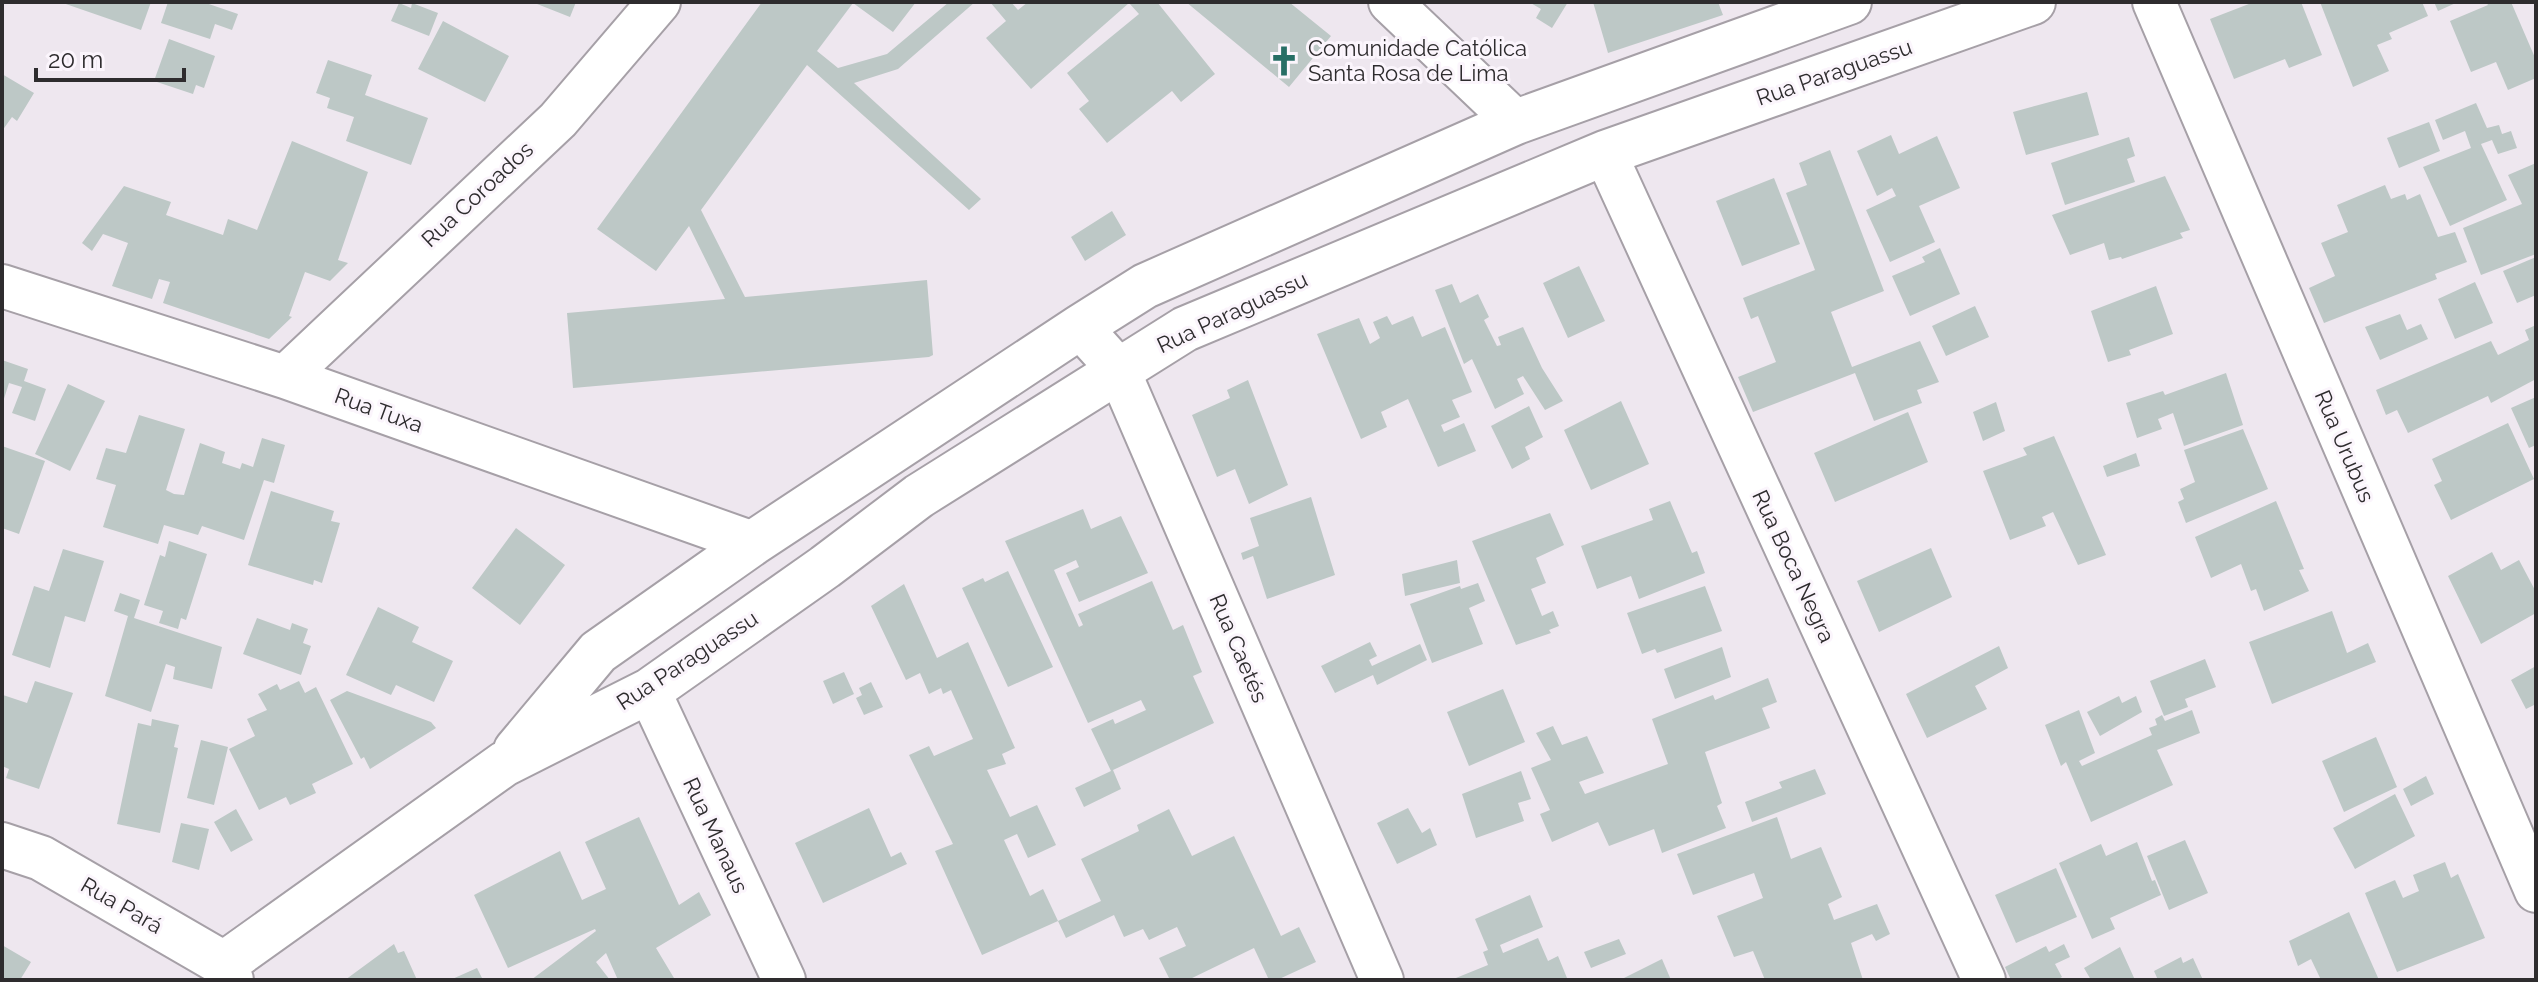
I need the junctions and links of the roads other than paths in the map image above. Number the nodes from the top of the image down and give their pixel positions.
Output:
1 (659, 2) edge
2 (1390, 2) edge
3 (1849, 2) edge
4 (2033, 2) edge
5 (2154, 2) edge
6 (1516, 122) junction
7 (1605, 153) junction
8 (2, 286) edge
9 (1080, 327) junction
10 (1118, 369) junction
11 (285, 377) junction
12 (753, 543) junction
13 (649, 691) junction
14 (504, 764) junction
15 (2, 845) edge
16 (2536, 891) edge
17 (217, 975) edge
18 (784, 980) edge
19 (1382, 980) edge
20 (1984, 980) edge

1 - 11 street, Rua Coroados
2 - 6 street
3 - 6 street, Rua Paraguassu
4 - 7 street, Rua Paraguassu
5 - 16 street, Rua Urubus
6 - 9 street, Rua Paraguassu
7 - 10 street, Rua Paraguassu
7 - 20 street, Rua Boca Negra
8 - 11 street, Rua Tuxa
9 - 10 street, Rua Caetés
9 - 12 street, Rua Paraguassu
10 - 13 street, Rua Paraguassu
10 - 19 street, Rua Caetés
11 - 12 street, Rua Tuxa
12 - 14 street, Rua Paraguassu
13 - 14 street, Rua Paraguassu
13 - 18 street, Rua Manaus
14 - 17 street, Rua Paraguassu
15 - 17 street, Rua Pará

